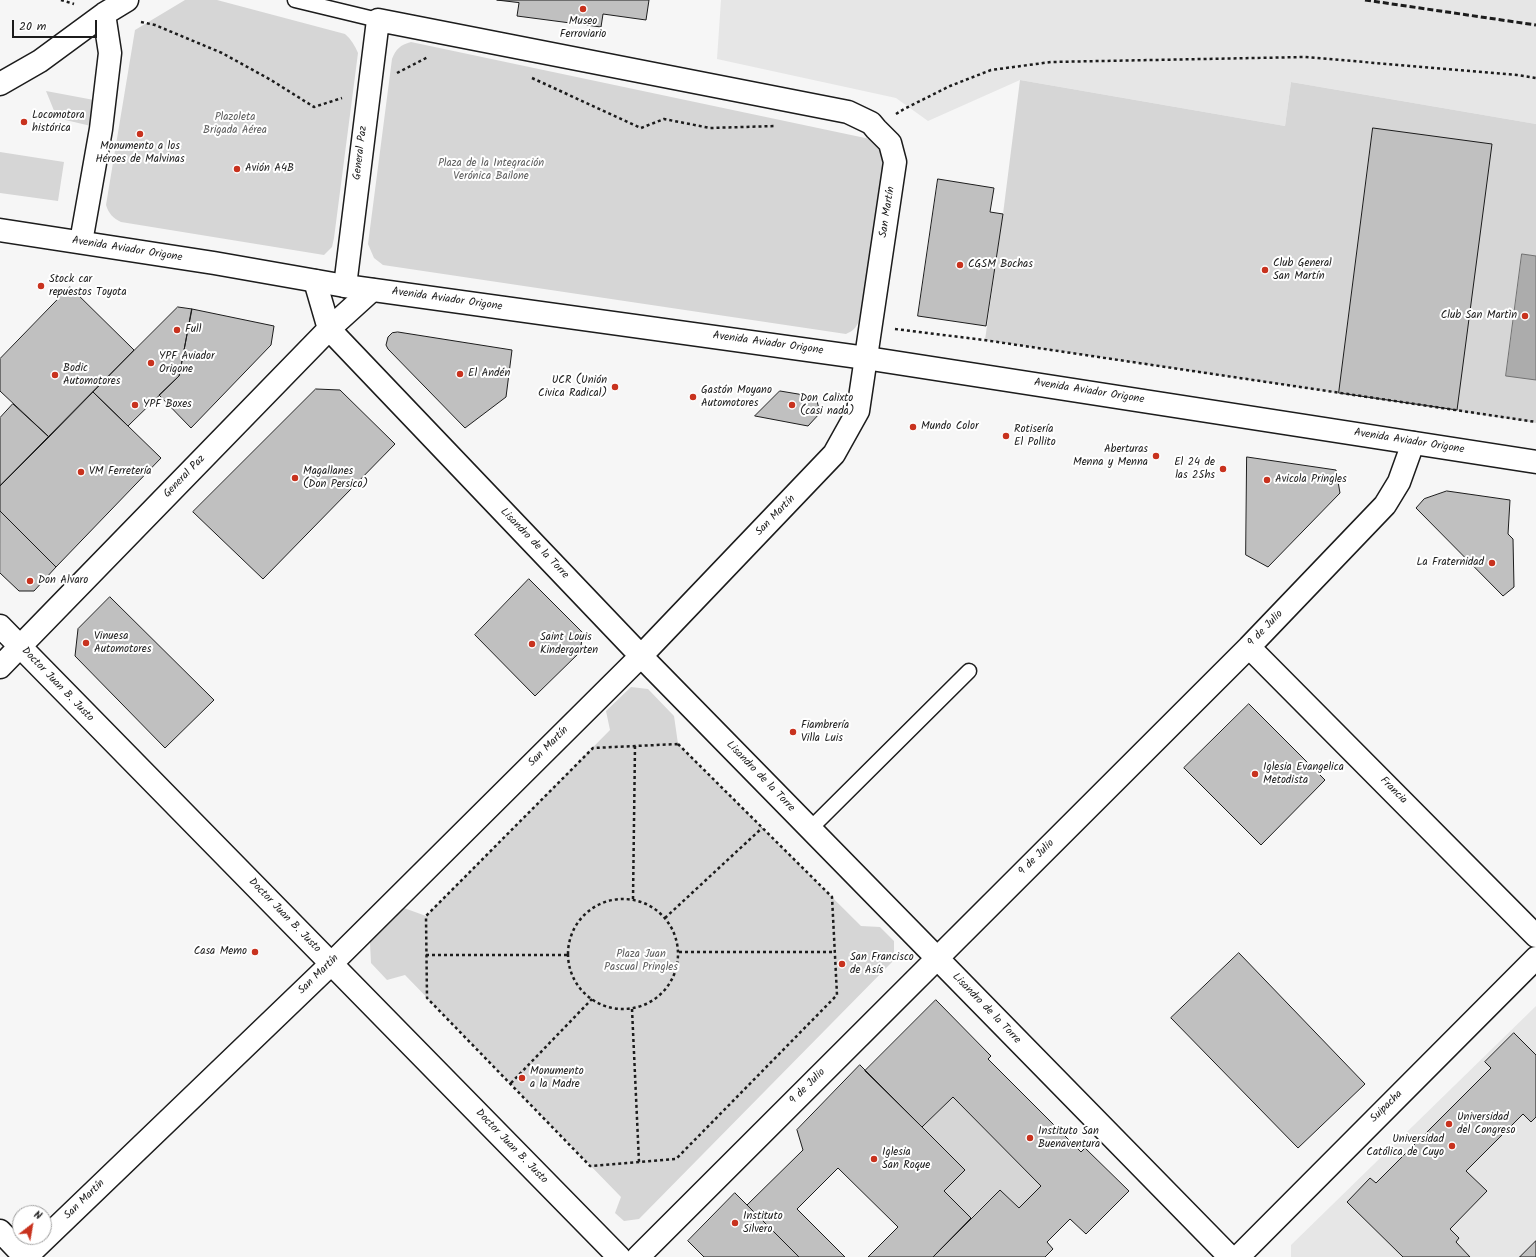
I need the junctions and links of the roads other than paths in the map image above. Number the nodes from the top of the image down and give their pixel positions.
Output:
1 (127, 0) edge
2 (295, 0) edge
3 (104, 14) junction
4 (378, 20) junction
5 (0, 84) edge
6 (0, 230) edge
7 (82, 242) junction
8 (315, 281) junction
9 (345, 286) junction
10 (372, 290) junction
11 (329, 329) junction
12 (866, 358) junction
13 (1412, 443) junction
14 (1532, 460) edge
15 (0, 626) edge
16 (20, 647) junction
17 (1249, 647) junction
18 (641, 656) junction
19 (0, 667) edge
20 (969, 671) dead end
21 (810, 829) junction
22 (1536, 936) edge
23 (937, 958) junction
24 (1536, 958) edge
25 (331, 964) junction
26 (0, 1231) edge
27 (25, 1257) edge
28 (619, 1257) edge
29 (638, 1257) edge
30 (1230, 1257) edge
31 (1238, 1257) edge

1 - 3 street
2 - 4 lane
3 - 5 street
3 - 7 street
4 - 9 street, General Paz
4 - 12 street, San Martín
6 - 7 street, Avenida Aviador Origone
7 - 8 street, Avenida Aviador Origone
8 - 9 street, Avenida Aviador Origone
8 - 11 street, Lisandro de la Torre
9 - 10 street, Avenida Aviador Origone
10 - 11 street, General Paz
10 - 12 street, Avenida Aviador Origone
11 - 16 street, General Paz
11 - 18 street, Lisandro de la Torre
12 - 13 street, Avenida Aviador Origone
12 - 18 street, San Martín
13 - 14 street, Avenida Aviador Origone
13 - 17 street, 9 de Julio
15 - 16 street, Doctor Juan B. Justo
16 - 19 street, General Paz
16 - 25 street, Doctor Juan B. Justo
17 - 22 street, Francia
17 - 23 street, 9 de Julio
18 - 21 street, Lisandro de la Torre
18 - 25 street, San Martín
20 - 21 lane
21 - 23 street, Lisandro de la Torre
23 - 29 street, 9 de Julio
23 - 30 street, Lisandro de la Torre
24 - 31 street, Suipacha
25 - 27 street, San Martín
25 - 28 street, Doctor Juan B. Justo
26 - 27 street

